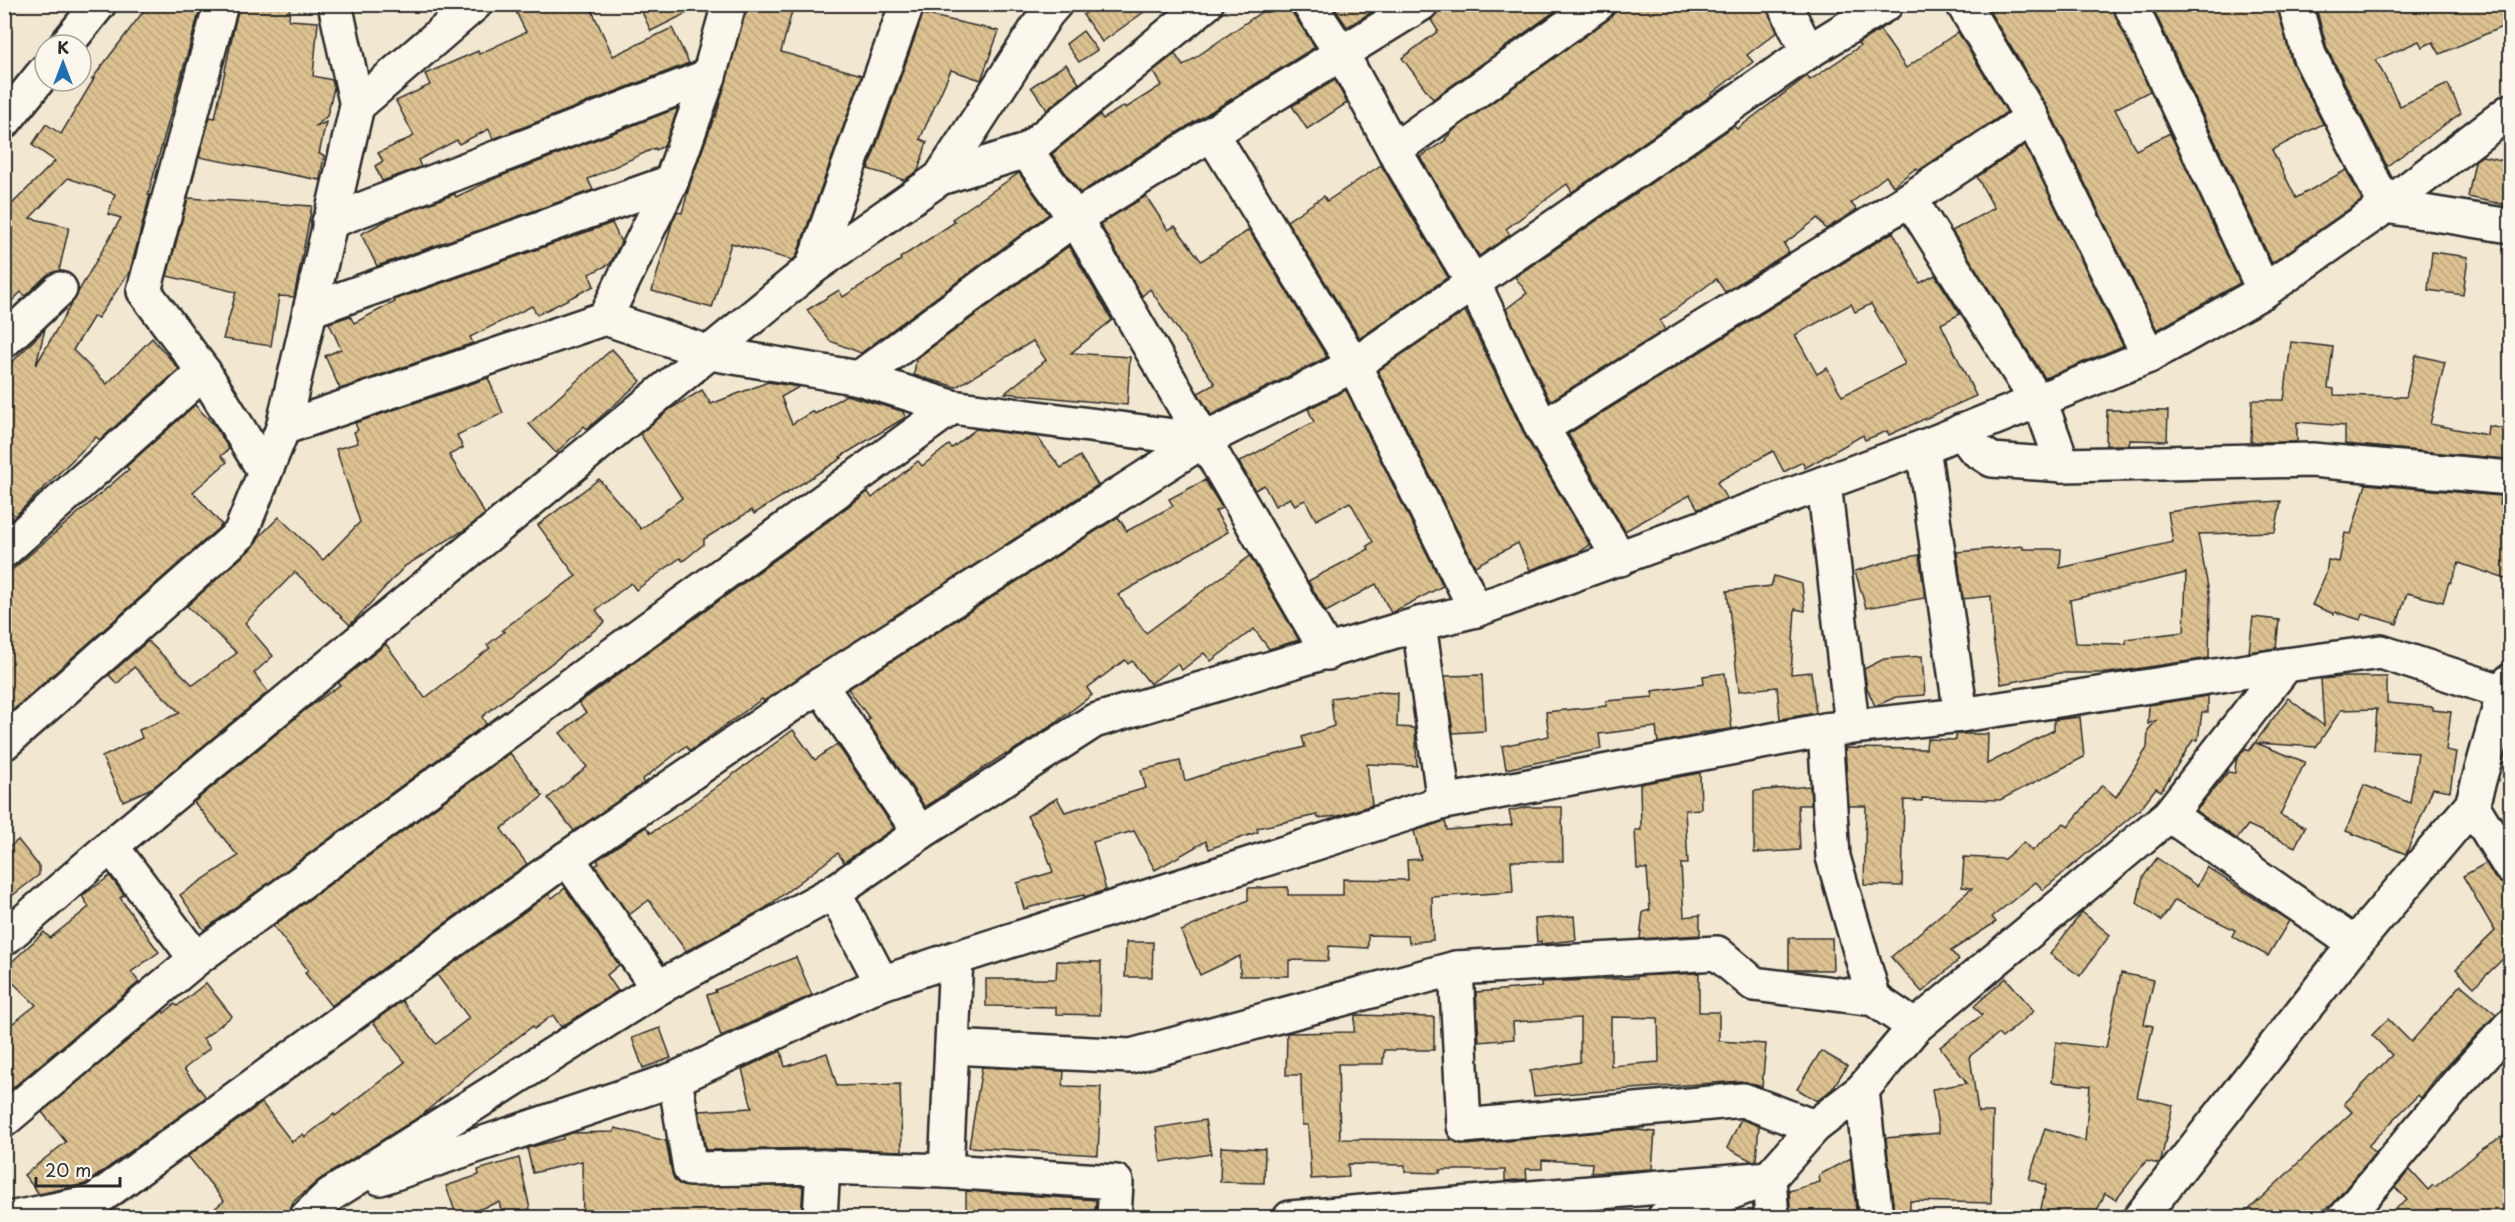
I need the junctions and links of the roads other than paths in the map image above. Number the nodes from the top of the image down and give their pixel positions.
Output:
1 (99, 4) edge
2 (221, 4) edge
3 (335, 4) edge
4 (475, 4) edge
5 (729, 4) edge
6 (907, 4) edge
7 (1055, 4) edge
8 (1206, 4) edge
9 (1309, 4) edge
10 (1421, 4) edge
11 (1598, 4) edge
12 (1784, 4) edge
13 (1886, 4) edge
14 (1963, 4) edge
15 (2130, 4) edge
16 (2295, 4) edge
17 (76, 33) edge
18 (1808, 52) junction
19 (1342, 54) junction
20 (709, 76) junction
21 (33, 86) edge
22 (357, 106) junction
23 (2511, 111) edge
24 (2032, 118) junction
25 (4, 122) edge
26 (1212, 134) junction
27 (1026, 150) junction
28 (1394, 150) junction
29 (940, 178) junction
30 (671, 182) junction
31 (1910, 199) junction
32 (2386, 206) junction
33 (1075, 218) junction
34 (329, 222) junction
35 (2511, 226) edge
36 (812, 268) junction
37 (1474, 284) junction
38 (60, 289) dead end
39 (2264, 291) junction
40 (310, 310) junction
41 (605, 318) junction
42 (4, 341) edge
43 (710, 353) junction
44 (2149, 356) junction
45 (1354, 365) junction
46 (204, 372) junction
47 (859, 378) junction
48 (2036, 401) junction
49 (952, 407) junction
50 (283, 428) junction
51 (1542, 428) junction
52 (1961, 431) junction
53 (1204, 440) junction
54 (1923, 447) junction
55 (2063, 465) junction
56 (265, 472) junction
57 (2511, 478) edge
58 (1824, 483) junction
59 (4, 551) edge
60 (1620, 559) junction
61 (1476, 610) junction
62 (1419, 624) junction
63 (1328, 653) junction
64 (2286, 665) junction
65 (820, 685) junction
66 (2507, 686) edge
67 (1961, 715) junction
68 (1838, 728) junction
69 (4, 743) edge
70 (1444, 802) junction
71 (2472, 805) junction
72 (2169, 816) junction
73 (920, 833) junction
74 (111, 846) junction
75 (567, 858) junction
76 (2511, 867) edge
77 (834, 892) junction
78 (4, 939) edge
79 (2355, 944) junction
80 (956, 958) junction
81 (196, 959) junction
82 (1456, 968) junction
83 (882, 984) junction
84 (657, 988) junction
85 (1874, 999) junction
86 (2511, 1026) edge
87 (1915, 1027) junction
88 (952, 1047) junction
89 (675, 1079) junction
90 (1862, 1090) junction
91 (4, 1120) edge
92 (1814, 1127) junction
93 (823, 1167) junction
94 (946, 1171) junction
95 (1769, 1178) junction
96 (330, 1195) junction
97 (14, 1218) edge
98 (306, 1218) edge
99 (819, 1218) edge
100 (1114, 1218) edge
101 (1290, 1218) edge
102 (1664, 1218) edge
103 (1772, 1218) edge
104 (1876, 1218) edge
105 (2140, 1218) edge
106 (2345, 1218) edge

1 - 17 street
2 - 46 street
3 - 22 street
4 - 22 street
5 - 20 street
6 - 36 street
7 - 29 street
8 - 27 street
9 - 19 street
10 - 19 street
11 - 28 street
12 - 18 street
13 - 18 street
14 - 24 street
15 - 39 street
16 - 32 street
18 - 37 street
19 - 26 street
19 - 28 street
20 - 30 street
20 - 34 street
21 - 25 street
22 - 34 street
23 - 32 street
24 - 31 street
24 - 44 street
26 - 33 street
26 - 45 street
27 - 29 street
27 - 33 street
28 - 37 street
29 - 36 street
30 - 40 street
30 - 41 street
31 - 48 street
31 - 51 street
32 - 35 street
32 - 39 street
33 - 47 street
33 - 53 street
34 - 40 street
36 - 43 street
37 - 45 street
37 - 51 street
38 - 42 street
39 - 44 street
40 - 50 street
41 - 43 street
41 - 50 street
43 - 47 street
43 - 74 street
44 - 48 street
45 - 53 street
45 - 61 street
46 - 56 street
46 - 59 street
47 - 49 street
48 - 52 street
48 - 55 street
49 - 53 street
49 - 81 street
50 - 56 street
51 - 60 street
52 - 54 street
52 - 55 street
53 - 63 street
53 - 65 street
54 - 58 street
54 - 67 street
55 - 57 street
56 - 69 street
58 - 60 street
58 - 68 street
60 - 61 street
61 - 62 street
62 - 63 street
62 - 70 street
63 - 73 street
64 - 66 street
64 - 67 street
64 - 72 street
65 - 73 street
65 - 75 street
66 - 71 street
67 - 68 street
68 - 70 street
68 - 85 street
70 - 80 street
71 - 76 street
71 - 79 street
72 - 79 street
72 - 87 street
73 - 77 street
74 - 78 street
74 - 81 street
75 - 84 street
75 - 97 street
77 - 83 street
77 - 84 street
79 - 105 street
80 - 83 street
80 - 88 street
81 - 91 street
82 - 85 street
82 - 88 street
82 - 92 street
83 - 89 street
84 - 96 street
85 - 87 street
86 - 106 street
87 - 90 street
88 - 94 street
89 - 93 street
89 - 96 street
90 - 92 street
90 - 104 street
92 - 95 street
93 - 94 street
93 - 99 street
94 - 100 street
95 - 101 street
95 - 102 street
95 - 103 street
96 - 98 street

